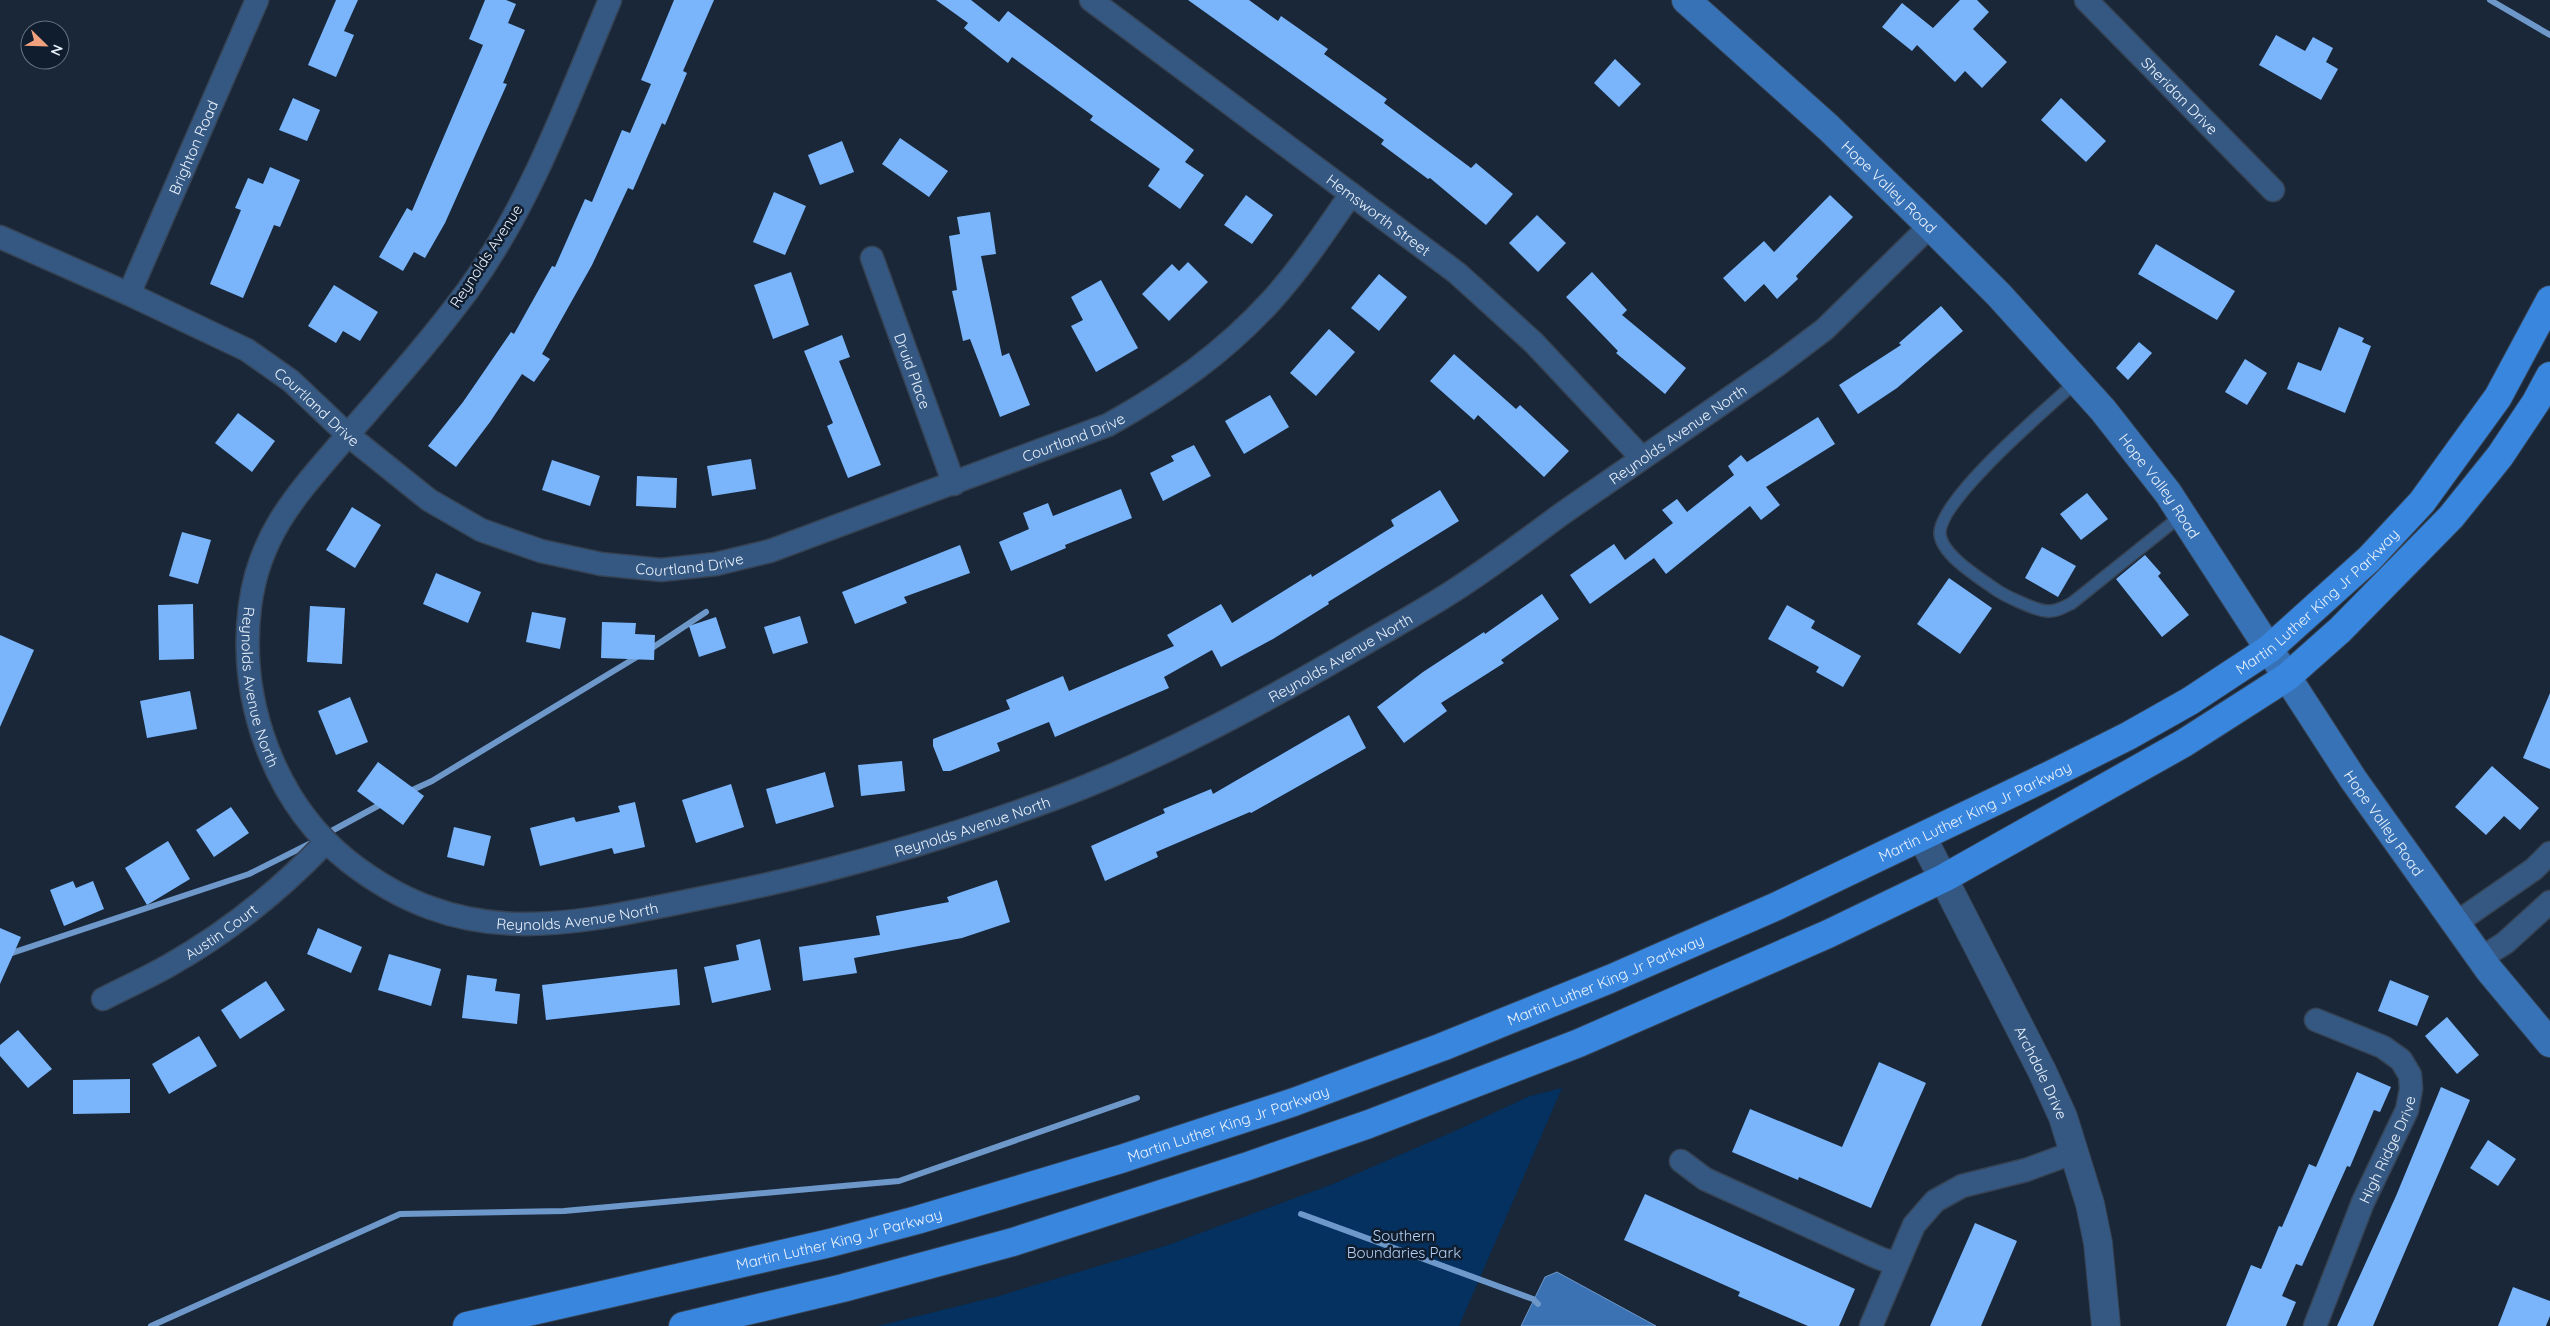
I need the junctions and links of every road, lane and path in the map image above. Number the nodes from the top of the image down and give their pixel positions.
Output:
1 (257, 0) edge
2 (610, 0) edge
3 (1091, 0) edge
4 (1686, 0) edge
5 (2086, 0) edge
6 (2273, 190) dead end
7 (1351, 194) junction
8 (1930, 226) junction
9 (0, 237) edge
10 (872, 258) dead end
11 (130, 294) junction
12 (2550, 300) edge
13 (2550, 376) edge
14 (2077, 381) junction
15 (348, 435) junction
16 (1642, 458) junction
17 (954, 484) junction
18 (2182, 515) junction
19 (2269, 649) junction
20 (2287, 677) junction
21 (1922, 837) junction
22 (325, 843) junction
23 (2550, 853) edge
24 (1944, 878) junction
25 (2550, 902) edge
26 (2456, 923) junction
27 (2481, 958) junction
28 (103, 999) dead end
29 (2316, 1020) dead end
30 (2550, 1043) edge
31 (2075, 1152) junction
32 (1681, 1161) dead end
33 (1897, 1264) junction
34 (530, 1320) edge
35 (466, 1326) edge
36 (684, 1326) edge
37 (1871, 1326) edge
38 (2106, 1326) edge
39 (2315, 1326) edge

1 - 11 street, Brighton Road
2 - 15 street, Reynolds Avenue
3 - 7 street, Hemsworth Street
4 - 8 main road, Hope Valley Road
5 - 6 street, Sheridan Drive
7 - 16 street, Hemsworth Street
7 - 17 street, Courtland Drive
8 - 14 main road, Hope Valley Road
8 - 16 street, Reynolds Avenue North
9 - 11 street, Courtland Drive
10 - 17 street, Druid Place
11 - 15 street, Courtland Drive
12 - 19 main road, Martin Luther King Jr Parkway
13 - 20 main road
14 - 18 main road, Hope Valley Road
14 - 18 lane
15 - 17 street, Courtland Drive
15 - 22 street, Reynolds Avenue North
16 - 22 street, Reynolds Avenue North
18 - 19 main road, Hope Valley Road
19 - 20 main road, Hope Valley Road
19 - 21 main road, Martin Luther King Jr Parkway
20 - 24 main road
20 - 26 main road, Hope Valley Road
21 - 24 street, Archdale Drive
21 - 34 main road, Martin Luther King Jr Parkway
22 - 28 street, Austin Court
23 - 26 street
24 - 31 street, Archdale Drive
24 - 36 main road
25 - 27 street
26 - 27 main road, Hope Valley Road
27 - 30 main road, Hope Valley Road
29 - 39 street, High Ridge Drive
31 - 33 street
31 - 38 street, Archdale Drive
32 - 33 street
33 - 37 street
34 - 35 main road, Martin Luther King Jr Parkway

